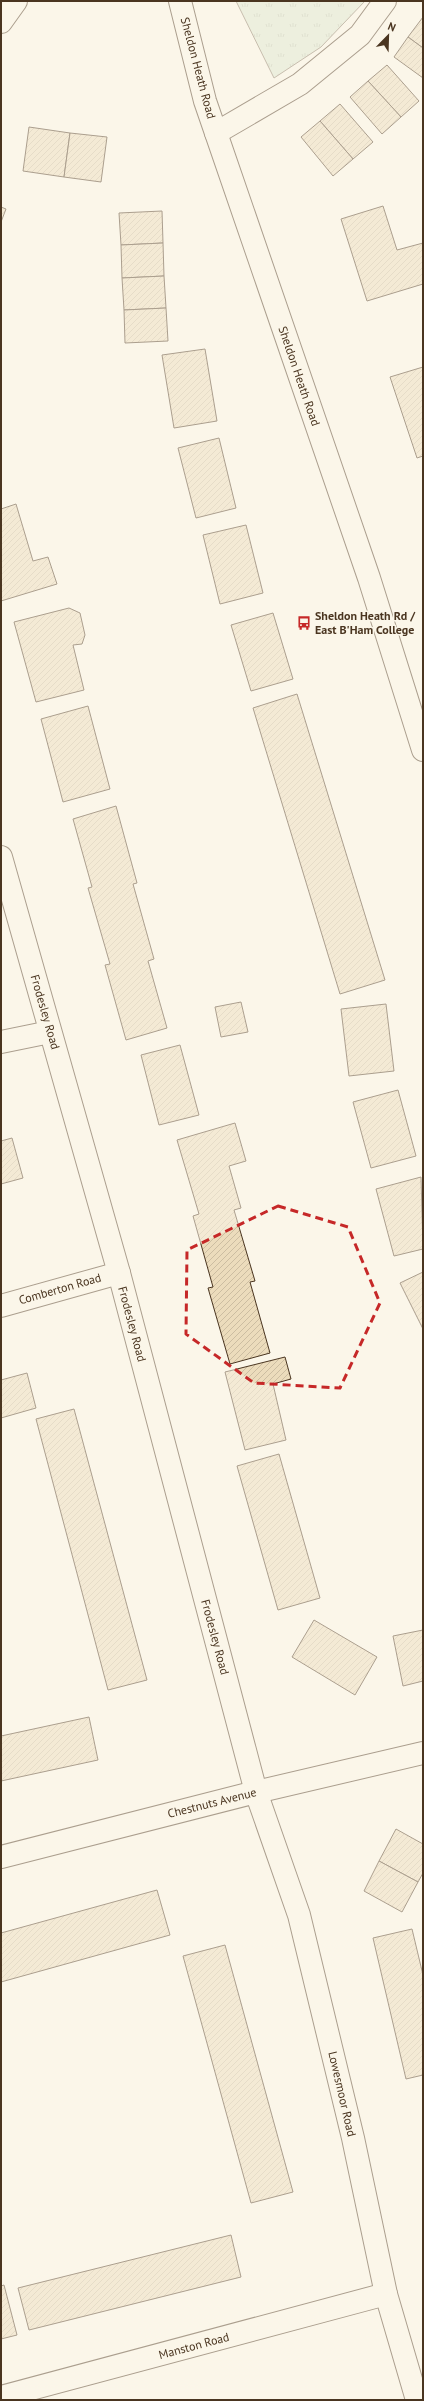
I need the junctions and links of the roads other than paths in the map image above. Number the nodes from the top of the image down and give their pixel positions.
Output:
1 (16, 1) edge
2 (180, 1) edge
3 (385, 1) edge
4 (1, 22) edge
5 (216, 133) junction
6 (423, 750) edge
7 (1, 858) edge
8 (50, 1032) junction
9 (1, 1042) edge
10 (119, 1273) junction
11 (1, 1306) edge
12 (423, 1753) edge
13 (256, 1792) junction
14 (1, 1857) edge
15 (386, 2294) junction
16 (1, 2397) edge
17 (417, 2400) edge

1 - 4 street
2 - 5 street, Sheldon Heath Road
3 - 5 street
5 - 6 street, Sheldon Heath Road
7 - 8 street, Frodesley Road
8 - 9 street
8 - 10 street, Frodesley Road
10 - 11 street, Comberton Road
10 - 13 street, Frodesley Road
12 - 13 street, Chestnuts Avenue
13 - 14 street, Chestnuts Avenue
13 - 15 street, Lowesmoor Road
15 - 16 street, Manston Road
15 - 17 street, Lowesmoor Road

